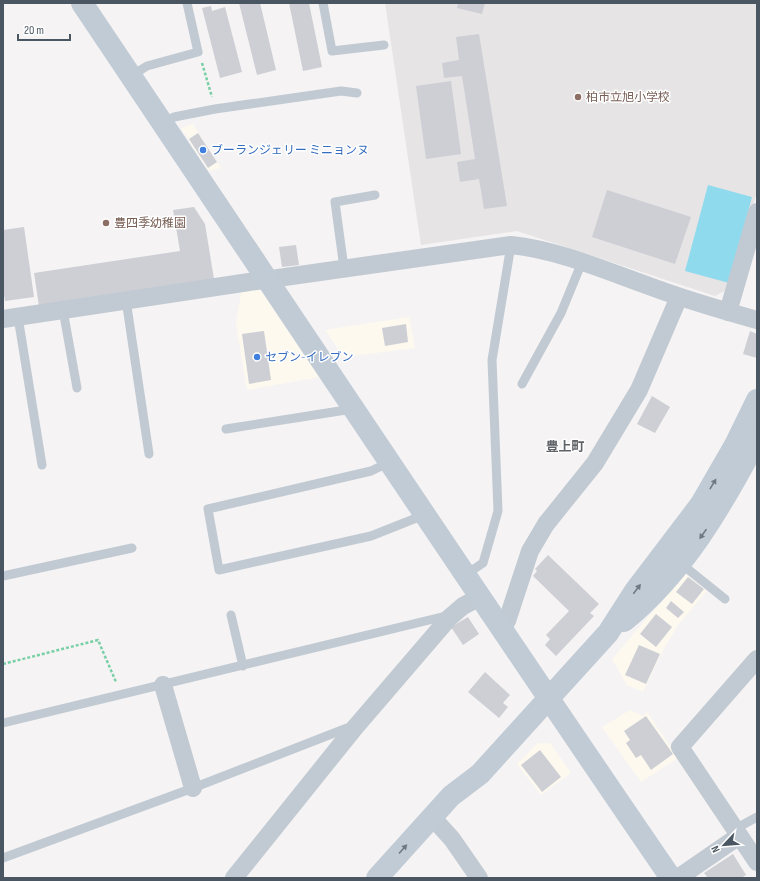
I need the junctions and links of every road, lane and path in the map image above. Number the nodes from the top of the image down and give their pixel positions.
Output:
1 (82, 3) edge
2 (187, 3) edge
3 (323, 3) edge
4 (384, 45) dead end
5 (198, 52) junction
6 (131, 76) junction
7 (357, 93) dead end
8 (215, 109) junction
9 (163, 123) junction
10 (374, 195) dead end
11 (757, 212) edge
12 (511, 245) junction
13 (582, 262) junction
14 (344, 268) junction
15 (268, 279) junction
16 (679, 297) junction
17 (126, 300) junction
18 (63, 310) junction
19 (728, 312) junction
20 (11, 318) edge
21 (757, 320) edge
22 (522, 384) dead end
23 (77, 388) dead end
24 (757, 400) edge
25 (353, 406) junction
26 (226, 429) dead end
27 (757, 439) edge
28 (149, 454) dead end
29 (390, 462) junction
30 (42, 465) dead end
31 (424, 515) junction
32 (132, 548) dead end
33 (673, 557) junction
34 (465, 575) junction
35 (3, 576) edge
36 (480, 597) junction
37 (725, 599) dead end
38 (231, 615) dead end
39 (449, 618) junction
40 (501, 628) junction
41 (757, 659) edge
42 (3, 664) edge
43 (243, 666) junction
44 (163, 685) junction
45 (122, 695) junction
46 (549, 699) junction
47 (3, 723) edge
48 (352, 731) junction
49 (193, 788) junction
50 (757, 816) edge
51 (437, 822) junction
52 (737, 832) junction
53 (3, 858) edge
54 (757, 862) edge
55 (234, 878) edge
56 (377, 878) edge
57 (396, 878) edge
58 (479, 878) edge
59 (671, 878) edge
60 (678, 878) edge

1 - 6 street
2 - 5 lane
3 - 4 lane
5 - 6 lane
5 - 8 path
6 - 9 street
7 - 8 lane
8 - 9 lane
9 - 15 street
10 - 14 lane
11 - 19 street
12 - 13 street
12 - 14 street
12 - 34 lane
13 - 16 street
13 - 22 lane
14 - 15 street
15 - 17 street
15 - 25 street
16 - 19 street
16 - 40 street
17 - 18 street
17 - 28 lane
18 - 20 street
18 - 23 lane
19 - 21 street
20 - 30 lane
33 -> 24 street
25 - 26 lane
25 - 29 street
27 -> 33 street
29 - 31 street
29 - 31 lane
31 - 34 street
32 - 35 lane
33 - 37 lane
33 - 46 street
34 - 36 street
36 - 39 street
36 - 40 street
38 - 43 lane
39 - 43 lane
39 - 48 street
40 - 46 street
41 - 52 street
42 - 45 path
43 - 44 lane
44 - 45 lane
44 - 49 street
45 - 47 lane
46 - 51 street
46 - 59 street
48 - 49 lane
48 - 55 street
49 - 53 lane
50 - 52 lane
56 -> 51 street
51 - 57 street
51 - 58 street
52 - 54 street
52 - 60 street

